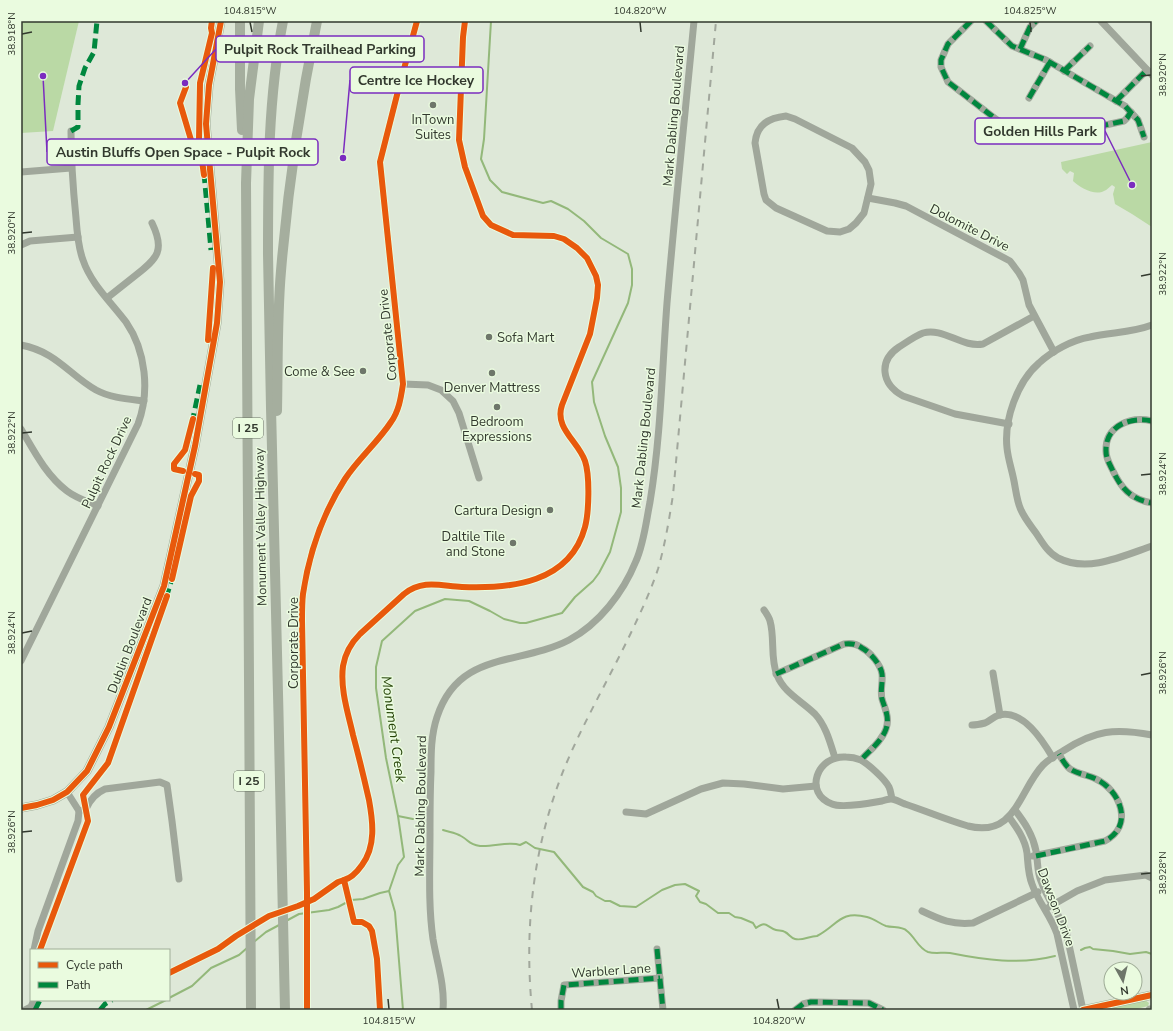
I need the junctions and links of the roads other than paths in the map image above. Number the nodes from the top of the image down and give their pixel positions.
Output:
1 (221, 21) edge
2 (240, 21) edge
3 (260, 21) edge
4 (283, 21) edge
5 (317, 21) edge
6 (416, 21) edge
7 (694, 21) edge
8 (971, 21) edge
9 (986, 21) edge
10 (1036, 21) edge
11 (1101, 21) edge
12 (1090, 46) dead end
13 (1020, 49) junction
14 (1050, 62) junction
15 (1064, 71) junction
16 (1149, 73) edge
17 (1029, 98) dead end
18 (1116, 101) junction
19 (1131, 112) junction
20 (71, 131) dead end
21 (1144, 137) dead end
22 (71, 168) junction
23 (21, 172) edge
24 (868, 198) junction
25 (246, 206) junction
26 (152, 223) dead end
27 (78, 237) junction
28 (21, 245) edge
29 (107, 298) junction
30 (1034, 316) junction
31 (1152, 325) edge
32 (21, 345) edge
33 (1054, 352) junction
34 (403, 384) junction
35 (144, 401) junction
36 (1152, 421) edge
37 (1009, 424) junction
38 (21, 429) edge
39 (272, 454) junction
40 (479, 478) dead end
41 (1152, 503) edge
42 (98, 506) junction
43 (1152, 546) edge
44 (764, 610) dead end
45 (21, 660) edge
46 (993, 673) dead end
47 (776, 674) junction
48 (1000, 715) junction
49 (972, 725) dead end
50 (1152, 735) edge
51 (1056, 756) junction
52 (835, 758) junction
53 (861, 760) junction
54 (816, 786) junction
55 (67, 792) junction
56 (892, 798) junction
57 (21, 808) edge
58 (1015, 810) junction
59 (79, 811) junction
60 (626, 812) dead end
61 (1009, 817) junction
62 (1036, 856) junction
63 (1027, 857) junction
64 (1152, 878) edge
65 (179, 879) dead end
66 (1044, 889) junction
67 (1036, 893) junction
68 (1053, 905) junction
69 (1045, 910) junction
70 (922, 911) dead end
71 (34, 949) edge
72 (658, 949) dead end
73 (660, 978) junction
74 (1152, 995) edge
75 (34, 1001) edge
76 (25, 1010) edge
77 (251, 1010) edge
78 (285, 1010) edge
79 (307, 1010) edge
80 (443, 1010) edge
81 (561, 1010) edge
82 (663, 1010) edge
83 (795, 1010) edge
84 (883, 1010) edge
85 (1074, 1010) edge
86 (1083, 1010) edge

1 - 55 main road, Dublin Boulevard
2 - 25 highway
3 - 25 highway, Monument Valley Highway / I 25
4 - 39 highway, Monument Valley Highway / I 25
5 - 39 highway
6 - 34 street, Corporate Drive
7 - 80 street, Mark Dabling Boulevard
8 - 19 street
9 - 13 street
10 - 13 street
11 - 16 street
12 - 15 street
13 - 14 street
14 - 15 street
14 - 17 street
15 - 18 street
16 - 18 street
18 - 19 street
19 - 21 street
20 - 22 street, Pulpit Rock Drive
22 - 23 street
22 - 27 street, Pulpit Rock Drive
24 - 24 street
24 - 30 street, Dolomite Drive
25 - 77 highway, Monument Valley Highway / I 25
26 - 29 street
27 - 28 street
27 - 29 street, Pulpit Rock Drive
29 - 35 street, Pulpit Rock Drive
30 - 33 street, Dolomite Drive
30 - 37 street
31 - 33 street
32 - 35 street
33 - 37 street
34 - 40 street
34 - 79 street, Corporate Drive
35 - 42 street, Pulpit Rock Drive
36 - 41 street
37 - 43 street
38 - 42 street
39 - 78 highway, Monument Valley Highway / I 25
42 - 45 street, Pulpit Rock Drive
44 - 47 street
46 - 48 street
47 - 52 street
47 - 53 street
48 - 49 street
48 - 51 street
50 - 51 street
51 - 58 street
51 - 62 street
52 - 53 street
52 - 54 street
53 - 56 street
54 - 56 street
54 - 60 street
55 - 57 main road, Dublin Boulevard
55 - 59 street
56 - 61 street
58 - 61 street
58 - 62 street, Dawson Drive
59 - 65 street
59 - 71 street
61 - 63 street, Dawson Drive
62 - 63 street
62 - 66 street, Dawson Drive
63 - 67 street, Dawson Drive
64 - 68 street
66 - 67 street
66 - 68 street, Dawson Drive
67 - 69 street, Dawson Drive
67 - 70 street
68 - 69 street
68 - 86 street, Dawson Drive
69 - 85 street, Dawson Drive
72 - 73 street
73 - 81 street, Warbler Lane
73 - 82 street
74 - 86 main road
75 - 76 street
83 - 84 street

